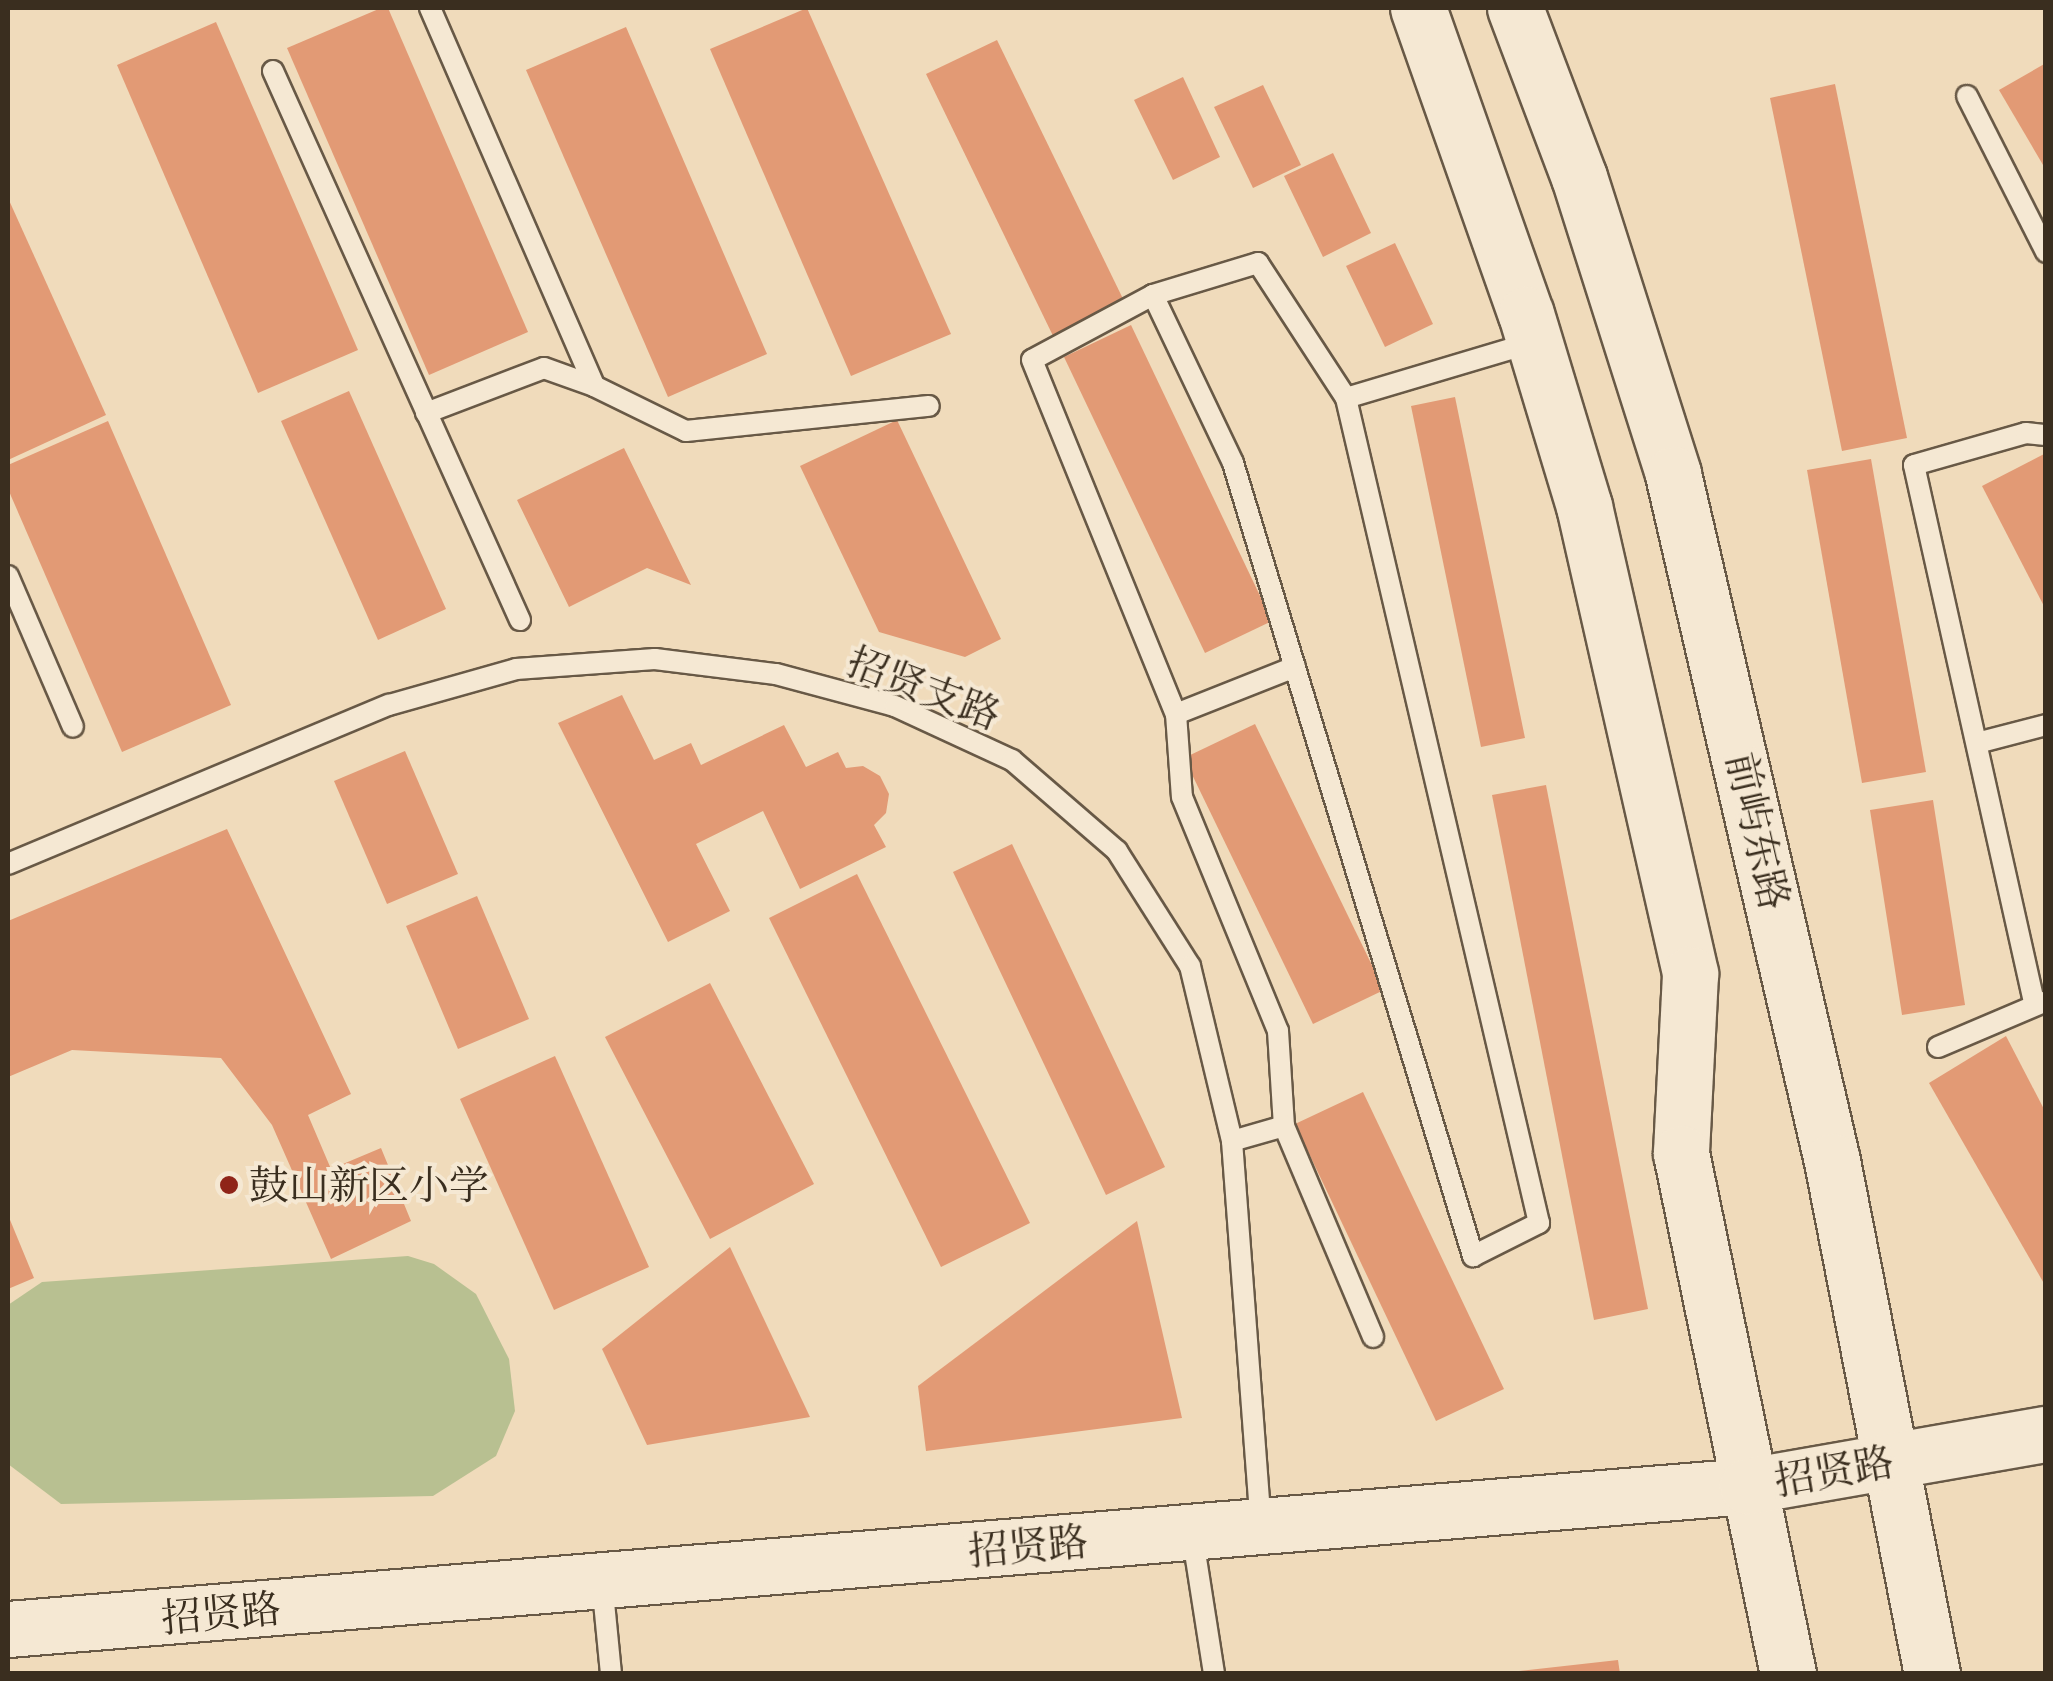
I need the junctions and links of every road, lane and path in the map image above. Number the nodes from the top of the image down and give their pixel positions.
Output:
1 (430, 8) edge
2 (1418, 8) edge
3 (1516, 8) edge
4 (273, 71) dead end
5 (1967, 96) dead end
6 (2046, 252) edge
7 (1153, 295) junction
8 (1533, 342) junction
9 (594, 386) junction
10 (1346, 398) junction
11 (929, 406) dead end
12 (426, 413) junction
13 (2046, 436) edge
14 (8, 576) edge
15 (520, 620) dead end
16 (1295, 667) junction
17 (1176, 714) junction
18 (2046, 725) edge
19 (72, 726) dead end
20 (1977, 743) junction
21 (8, 864) edge
22 (2040, 1002) edge
23 (1938, 1046) dead end
24 (1284, 1126) junction
25 (1232, 1141) junction
26 (1373, 1338) dead end
27 (2046, 1434) edge
28 (1890, 1461) junction
29 (1747, 1486) junction
30 (1261, 1527) junction
31 (1192, 1533) junction
32 (602, 1582) junction
33 (8, 1629) edge
34 (611, 1674) edge
35 (1214, 1674) edge
36 (1788, 1674) edge
37 (1932, 1674) edge

1 - 9 lane
2 - 8 main road
3 - 28 main road, 前屿东路
4 - 12 lane
5 - 6 lane
7 - 10 lane
7 - 16 lane
7 - 17 lane
8 - 10 lane
8 - 29 main road
9 - 11 lane
9 - 12 lane
10 - 16 lane
12 - 15 lane
13 - 20 lane
14 - 19 lane
16 - 17 lane
17 - 24 lane
18 - 20 lane
20 - 22 lane
21 - 25 lane, 招贤支路
22 - 23 lane
24 - 25 lane
24 - 26 lane
25 - 30 lane, 招贤支路
27 - 28 main road, 招贤路
28 - 29 main road, 招贤路
28 - 37 main road, 前屿东路
29 - 30 main road, 招贤路
29 - 36 main road
30 - 31 main road, 招贤路
31 - 32 main road, 招贤路
31 - 35 lane
32 - 33 main road, 招贤路
32 - 34 lane

